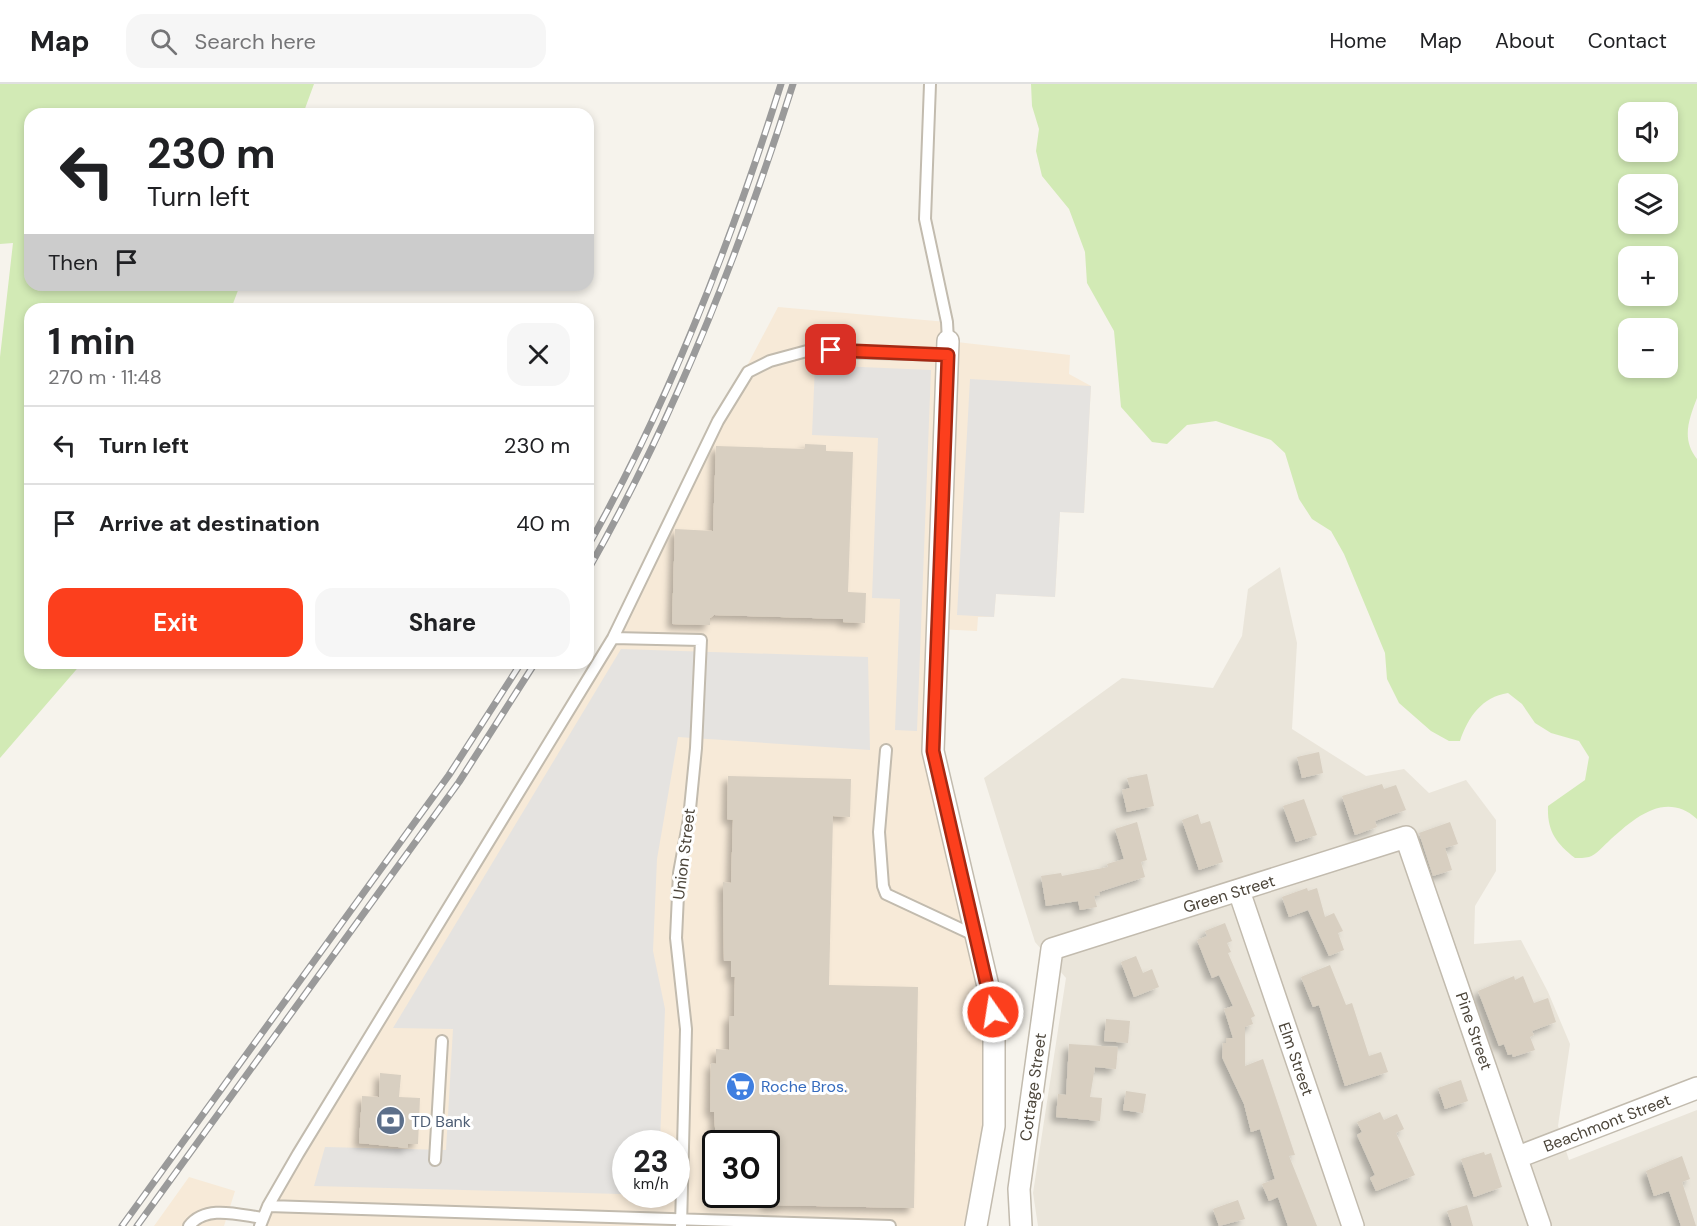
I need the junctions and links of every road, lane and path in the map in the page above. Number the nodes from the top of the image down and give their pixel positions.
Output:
1 (930, 84) edge
2 (948, 348) junction
3 (613, 638) junction
4 (886, 750) dead end
5 (1406, 837) joint
6 (1239, 891) junction
7 (976, 936) junction
8 (1052, 949) joint
9 (442, 1041) dead end
10 (1695, 1094) edge
11 (1518, 1157) junction
12 (435, 1160) dead end
13 (268, 1206) junction
14 (261, 1222) edge
15 (682, 1223) edge
16 (189, 1226) edge
17 (890, 1226) edge
18 (976, 1226) edge
19 (1021, 1226) edge
20 (1353, 1226) edge
21 (1540, 1226) edge

1 - 2 lane
2 - 3 lane
2 - 7 street
3 - 13 lane
3 - 15 lane, Union Street
4 - 7 lane
5 - 6 street, Green Street
5 - 11 street, Pine Street
6 - 8 street, Green Street
6 - 20 street, Elm Street
7 - 18 street
8 - 19 street, Cottage Street
9 - 12 lane
10 - 11 street, Beachmont Street
11 - 21 street, Pine Street
13 - 14 lane
13 - 15 lane
14 - 16 lane
15 - 17 lane

